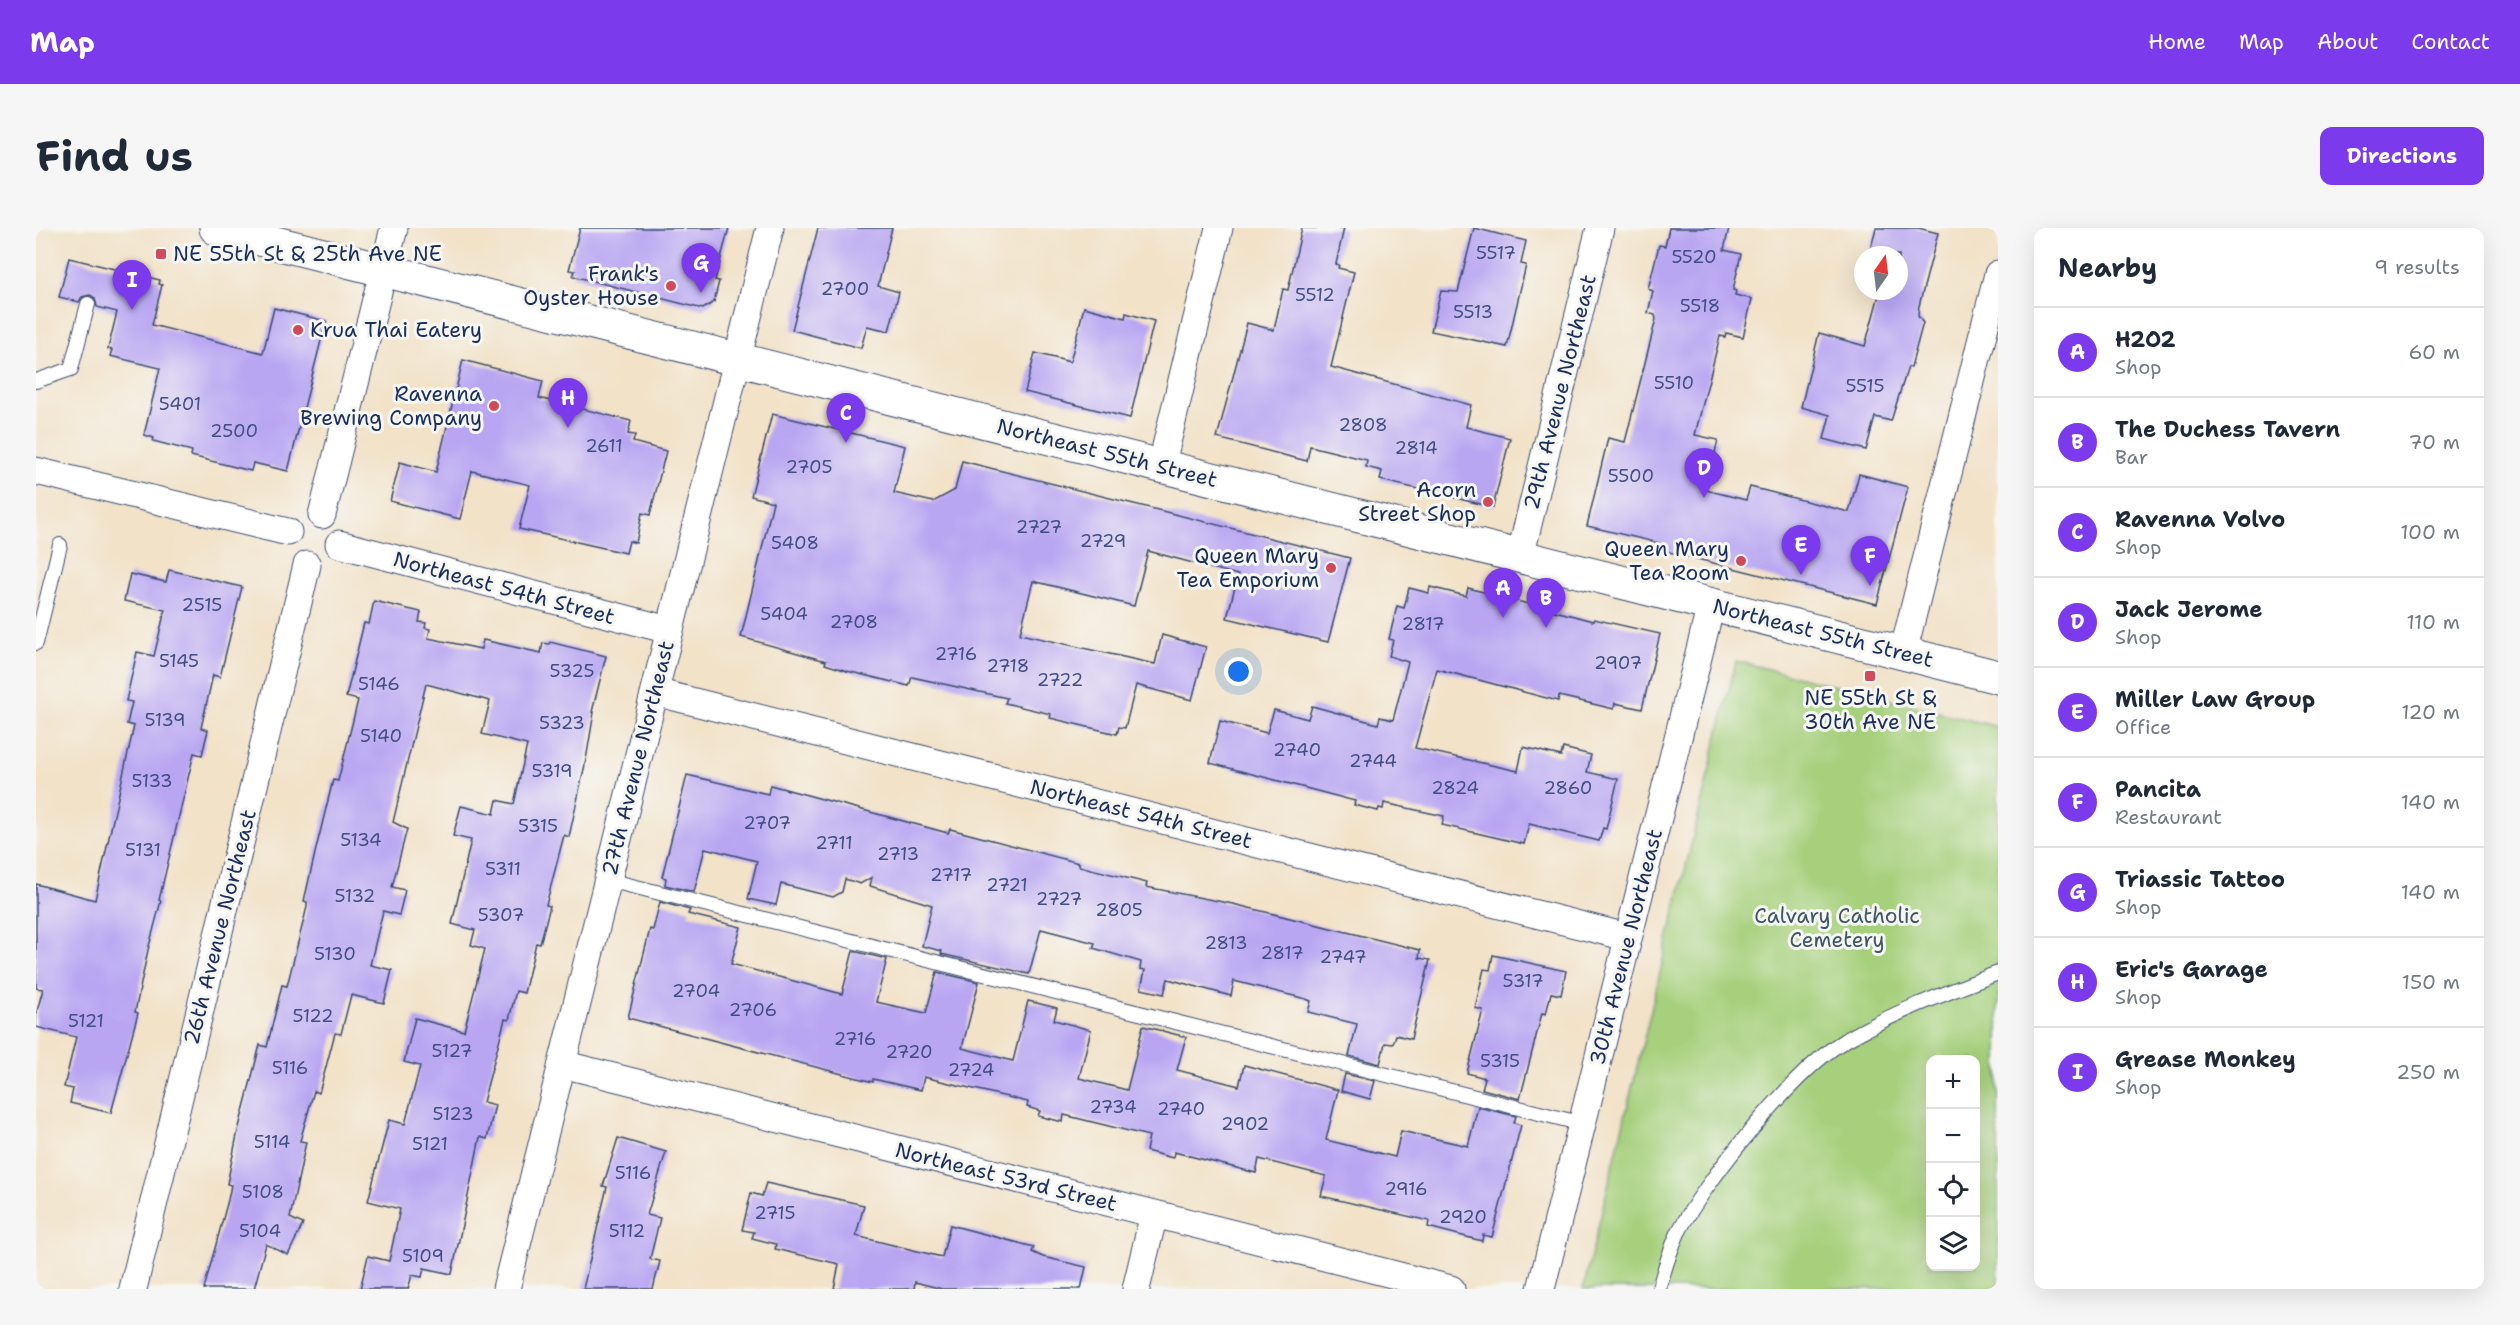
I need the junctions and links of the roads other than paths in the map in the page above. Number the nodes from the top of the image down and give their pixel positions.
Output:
1 (216, 228) edge
2 (394, 228) edge
3 (770, 228) edge
4 (1219, 228) edge
5 (1600, 228) edge
6 (383, 271) junction
7 (1998, 274) edge
8 (87, 304) dead end
9 (737, 359) junction
10 (36, 381) edge
11 (1161, 467) junction
12 (36, 471) edge
13 (322, 516) junction
14 (288, 532) junction
15 (339, 544) junction
16 (60, 545) dead end
17 (1520, 557) junction
18 (307, 565) junction
19 (1711, 605) junction
20 (669, 630) junction
21 (36, 643) edge
22 (1903, 653) junction
23 (1998, 677) edge
24 (654, 692) junction
25 (608, 880) junction
26 (1627, 937) junction
27 (1998, 973) edge
28 (562, 1064) junction
29 (1583, 1124) junction
30 (1154, 1214) junction
31 (133, 1289) edge
32 (506, 1289) edge
33 (1136, 1289) edge
34 (1451, 1289) edge
35 (1541, 1289) edge
36 (1659, 1289) edge

1 - 6 main road, Northeast 55th Street
2 - 6 street
3 - 9 street, 27th Avenue Northeast
4 - 11 street
5 - 17 street, 29th Avenue Northeast
6 - 9 main road, Northeast 55th Street
6 - 13 street
7 - 22 street
8 - 10 lane
9 - 11 main road, Northeast 55th Street
9 - 20 street, 27th Avenue Northeast
11 - 17 main road, Northeast 55th Street
12 - 14 street
13 - 14 street
13 - 15 street
14 - 18 street
15 - 18 street
15 - 20 street, Northeast 54th Street
16 - 21 lane
17 - 19 main road, Northeast 55th Street
18 - 31 street, 26th Avenue Northeast
19 - 22 main road, Northeast 55th Street
19 - 26 street, 30th Avenue Northeast
20 - 24 street, 27th Avenue Northeast
22 - 23 main road, Northeast 55th Street
24 - 25 street, 27th Avenue Northeast
24 - 26 street, Northeast 54th Street
25 - 28 street, 27th Avenue Northeast
25 - 29 lane
26 - 29 street, 30th Avenue Northeast
27 - 36 lane
28 - 30 street, Northeast 53rd Street
28 - 32 street, 27th Avenue Northeast
29 - 35 street, 30th Avenue Northeast
30 - 33 street
30 - 34 street, Northeast 53rd Street

